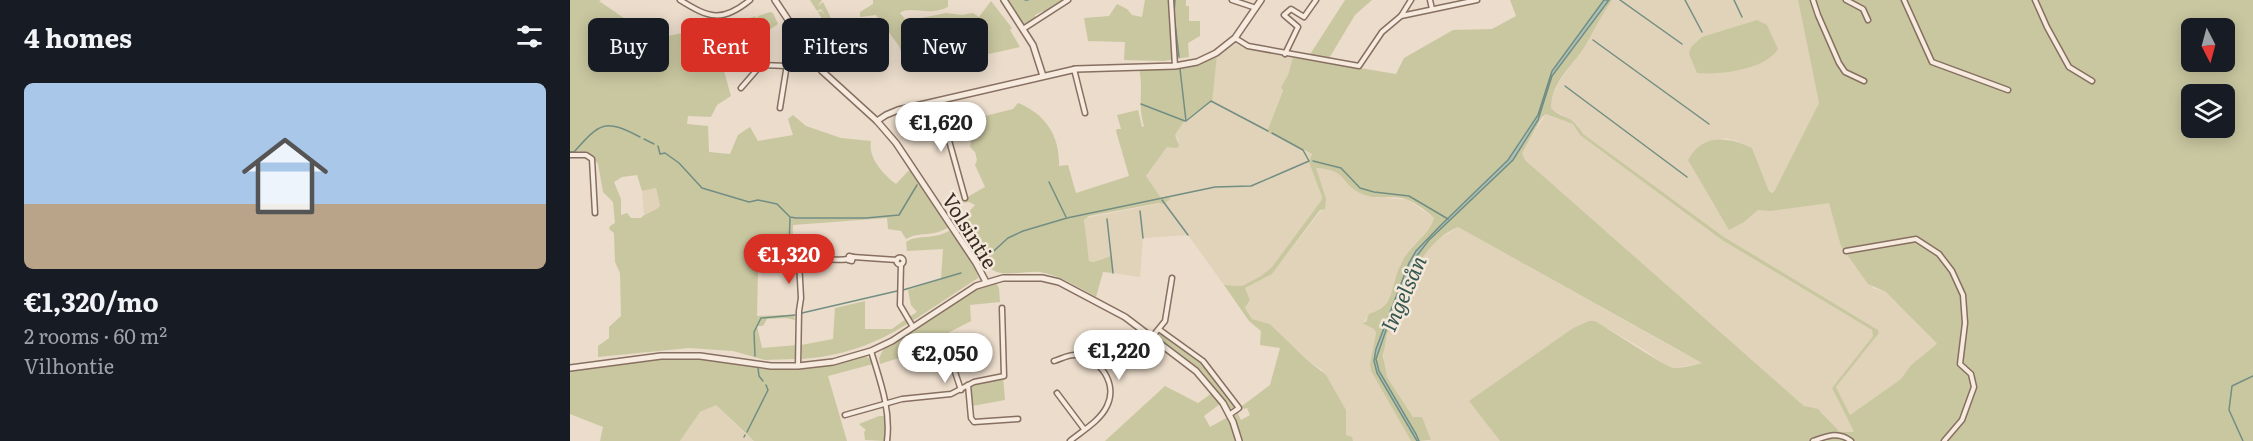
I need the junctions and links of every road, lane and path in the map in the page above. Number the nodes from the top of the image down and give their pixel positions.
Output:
1 (680, 0) edge
2 (750, 0) edge
3 (776, 0) edge
4 (1004, 0) edge
5 (1068, 0) edge
6 (1170, 0) edge
7 (1232, 0) edge
8 (1261, 0) edge
9 (1316, 0) edge
10 (1411, 0) edge
11 (1430, 0) edge
12 (1477, 0) edge
13 (1813, 0) edge
14 (1846, 0) edge
15 (1904, 0) edge
16 (2035, 0) edge
17 (1257, 8) junction
18 (1432, 9) junction
19 (1401, 16) junction
20 (787, 18) edge
21 (1868, 20) dead end
22 (1023, 29) junction
23 (1235, 38) junction
24 (1285, 54) junction
25 (782, 66) edge
26 (1175, 66) junction
27 (1074, 69) junction
28 (786, 72) edge
29 (823, 72) edge
30 (1043, 76) junction
31 (1864, 81) dead end
32 (2092, 81) dead end
33 (741, 88) dead end
34 (2008, 90) dead end
35 (938, 100) junction
36 (780, 108) dead end
37 (1085, 113) dead end
38 (877, 121) junction
39 (570, 155) edge
40 (965, 198) dead end
41 (595, 213) dead end
42 (1846, 251) dead end
43 (1172, 278) dead end
44 (986, 282) junction
45 (1002, 308) dead end
46 (914, 328) junction
47 (1160, 330) junction
48 (1152, 337) junction
49 (871, 351) junction
50 (948, 351) dead end
51 (1054, 361) dead end
52 (798, 366) junction
53 (570, 368) edge
54 (968, 385) junction
55 (961, 390) junction
56 (1056, 393) dead end
57 (887, 403) junction
58 (845, 415) dead end
59 (1229, 415) junction
60 (1018, 419) dead end
61 (1084, 429) junction
62 (887, 441) edge
63 (1070, 441) edge
64 (1239, 441) edge
65 (1813, 441) edge
66 (1851, 441) edge
67 (1944, 441) edge

1 - 2 street
3 - 20 street, Volsintie
4 - 22 street
5 - 22 street
6 - 26 street
7 - 17 street
8 - 17 street
9 - 24 street
10 - 19 street
11 - 18 street
12 - 18 street
13 - 31 street
14 - 21 street
15 - 34 street
16 - 32 street
17 - 23 street
18 - 19 street
19 - 24 street
22 - 30 street
23 - 24 street
23 - 26 street
25 - 33 street
26 - 27 street
27 - 30 street
27 - 37 street
28 - 36 street
29 - 38 street, Volsintie
30 - 35 street
35 - 38 street
35 - 40 street
38 - 44 street, Volsintie
39 - 41 street
42 - 67 street
43 - 47 street
44 - 46 street
44 - 48 street, Volsintie
45 - 54 street
46 - 49 street
46 - 52 street
47 - 48 street
47 - 59 street
48 - 59 street, Volsintie
49 - 52 street
49 - 57 street
50 - 55 street
51 - 61 street
52 - 53 street
54 - 55 street
54 - 60 street
55 - 57 street
56 - 61 street
57 - 58 street
57 - 62 street
59 - 64 street, Volsintie
61 - 63 street
65 - 66 street

